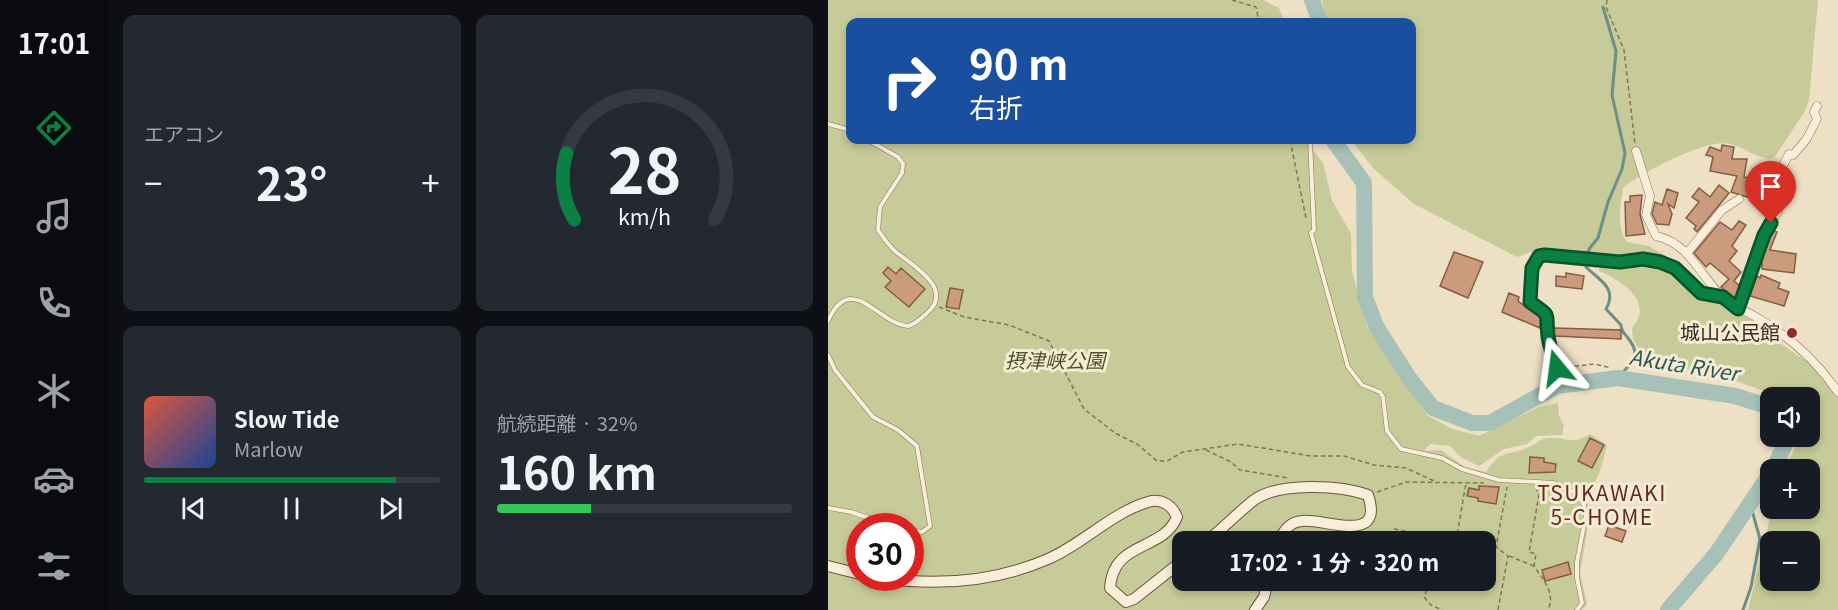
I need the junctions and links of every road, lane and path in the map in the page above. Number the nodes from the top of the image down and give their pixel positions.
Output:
1 (1232, 0) edge
2 (1607, 0) edge
3 (1258, 18) edge
4 (1817, 106) dead end
5 (828, 124) edge
6 (846, 129) edge
7 (875, 144) edge
8 (1291, 144) edge
9 (1310, 144) edge
10 (1636, 151) joint
11 (1739, 199) dead end
12 (1311, 233) junction
13 (1687, 253) junction
14 (1723, 297) junction
15 (936, 305) junction
16 (1738, 309) junction
17 (828, 321) edge
18 (828, 355) edge
19 (1557, 368) joint
20 (1611, 368) dead end
21 (1838, 392) edge
22 (1204, 449) junction
23 (1290, 478) dead end
24 (1499, 480) junction
25 (1508, 480) junction
26 (1434, 481) junction
27 (1538, 481) junction
28 (1466, 483) junction
29 (1368, 495) junction
30 (828, 508) edge
31 (854, 513) edge
32 (1394, 529) dead end
33 (924, 530) edge
34 (1218, 531) edge
35 (1283, 531) edge
36 (1404, 531) edge
37 (1458, 531) edge
38 (1496, 547) joint
39 (1508, 556) junction
40 (828, 566) edge
41 (1534, 566) junction
42 (1172, 569) edge
43 (846, 570) edge
44 (924, 581) edge
45 (1265, 591) edge
46 (1427, 591) edge
47 (1255, 610) edge
48 (1442, 610) edge
49 (1498, 610) edge
50 (1548, 610) edge
51 (1577, 610) edge

1 - 3 path
2 - 10 path
4 - 16 street
5 - 6 lane
7 - 15 lane
8 - 12 path
9 - 12 lane
10 - 13 street
11 - 13 street
12 - 24 lane
13 - 14 street
14 - 16 street
14 - 19 street
15 - 17 lane
15 - 22 path
16 - 21 street
18 - 33 lane
19 - 20 path
22 - 23 path
22 - 26 path
24 - 25 lane
24 - 28 path
25 - 27 lane
25 - 38 path
26 - 28 path
26 - 29 path
27 - 41 path
27 - 51 lane
28 - 37 path
29 - 34 street
29 - 35 street
30 - 31 lane
32 - 36 path
38 - 39 path
39 - 41 path
39 - 49 path
40 - 43 street
41 - 50 path
42 - 44 street
45 - 47 street
46 - 48 path

